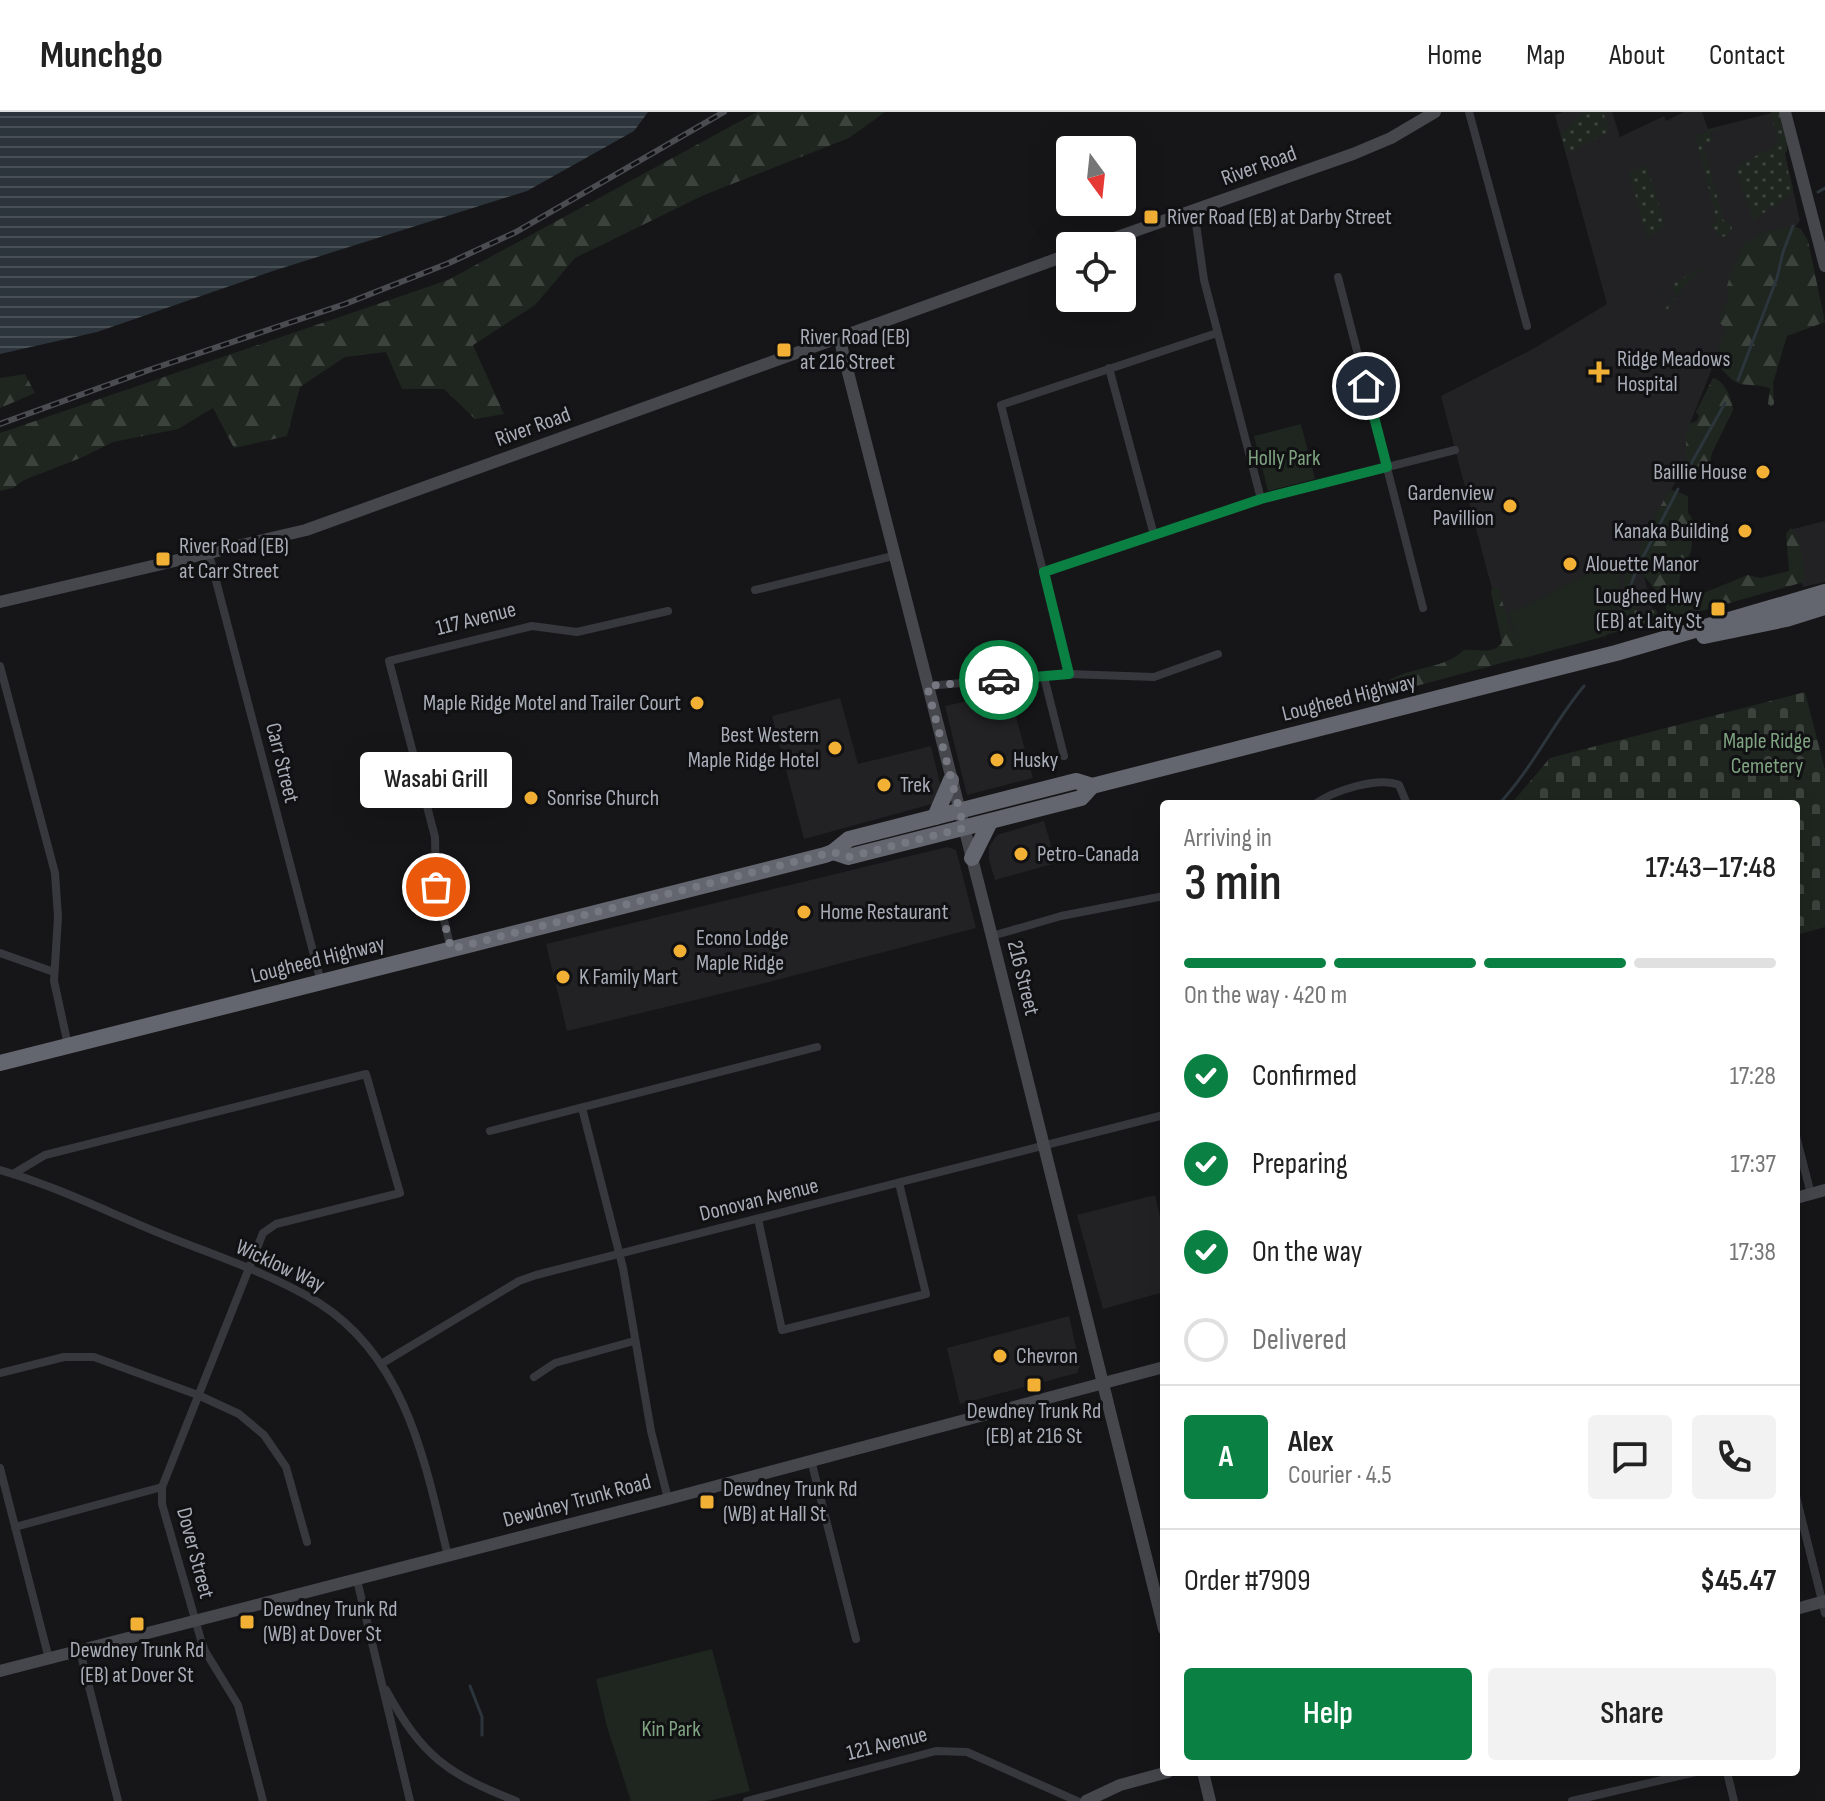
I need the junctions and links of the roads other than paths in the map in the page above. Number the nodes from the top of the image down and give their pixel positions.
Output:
1 (1435, 112) edge
2 (1469, 112) edge
3 (1785, 112) edge
4 (1194, 210) junction
5 (1132, 232) edge
6 (1056, 259) edge
7 (1825, 262) edge
8 (1338, 277) dead end
9 (1527, 326) dead end
10 (1217, 333) junction
11 (839, 337) junction
12 (1109, 368) junction
13 (1455, 450) dead end
14 (1387, 467) junction
15 (1261, 499) junction
16 (1154, 535) junction
17 (209, 554) junction
18 (893, 556) junction
19 (1044, 572) junction
20 (755, 590) dead end
21 (1825, 592) edge
22 (0, 602) edge
23 (1825, 607) edge
24 (1423, 608) dead end
25 (668, 611) dead end
26 (1616, 653) junction
27 (1218, 654) dead end
28 (0, 666) edge
29 (1069, 674) junction
30 (1044, 677) junction
31 (927, 686) junction
32 (1064, 756) dead end
33 (951, 780) junction
34 (1092, 786) junction
35 (1320, 800) edge
36 (1405, 800) edge
37 (959, 811) junction
38 (935, 817) junction
39 (990, 822) junction
40 (964, 828) junction
41 (833, 852) junction
42 (972, 858) junction
43 (1160, 897) edge
44 (992, 936) junction
45 (451, 949) junction
46 (0, 953) edge
47 (54, 972) junction
48 (321, 982) junction
49 (68, 1045) junction
50 (817, 1047) dead end
51 (0, 1063) edge
52 (582, 1108) junction
53 (1160, 1116) edge
54 (490, 1131) dead end
55 (1044, 1147) junction
56 (1800, 1151) edge
57 (0, 1170) edge
58 (13, 1174) junction
59 (899, 1183) junction
60 (1825, 1190) edge
61 (1811, 1194) junction
62 (1800, 1197) edge
63 (758, 1219) junction
64 (619, 1254) junction
65 (248, 1269) junction
66 (634, 1341) junction
67 (381, 1364) junction
68 (1160, 1368) edge
69 (0, 1373) edge
70 (534, 1377) dead end
71 (1102, 1383) junction
72 (198, 1395) junction
73 (811, 1460) junction
74 (0, 1468) edge
75 (162, 1487) junction
76 (668, 1499) junction
77 (1800, 1512) edge
78 (15, 1527) junction
79 (307, 1542) dead end
80 (448, 1556) junction
81 (357, 1580) junction
82 (1160, 1599) edge
83 (1824, 1605) edge
84 (1800, 1608) edge
85 (195, 1621) junction
86 (856, 1639) dead end
87 (80, 1651) junction
88 (49, 1659) junction
89 (0, 1671) edge
90 (379, 1679) junction
91 (1160, 1774) edge
92 (1204, 1776) edge
93 (1679, 1776) edge
94 (1728, 1776) edge
95 (118, 1801) edge
96 (263, 1801) edge
97 (410, 1801) edge
98 (516, 1801) edge
99 (747, 1801) edge
100 (1077, 1801) edge
101 (1086, 1801) edge
102 (1210, 1801) edge
103 (1572, 1801) edge
104 (1734, 1801) edge

1 - 4 street, River Road
2 - 9 street
3 - 7 street
4 - 5 street, River Road
4 - 10 street
6 - 11 street, River Road
8 - 14 street
10 - 12 street
10 - 15 street
11 - 17 street, River Road
11 - 18 street, 216 Street
12 - 16 street
12 - 19 street
13 - 14 street
14 - 15 street
14 - 24 street
15 - 16 street
16 - 19 street
17 - 22 street, River Road
17 - 48 street, Carr Street
18 - 20 street
18 - 31 street, 216 Street
19 - 29 street
21 - 26 highway, Lougheed Highway
23 - 26 highway, Lougheed Highway
25 - 45 street, 117 Avenue
26 - 34 highway, Lougheed Highway
27 - 29 street
28 - 47 street
29 - 30 street
30 - 31 street
30 - 32 street
31 - 33 street, 216 Street
33 - 37 street, 216 Street
33 - 38 highway
34 - 37 highway, Lougheed Highway
34 - 39 highway, Lougheed Highway
35 - 36 street
37 - 38 highway, Lougheed Highway
37 - 40 street, 216 Street
38 - 41 highway, Lougheed Highway
39 - 40 highway, Lougheed Highway
39 - 42 highway
40 - 41 highway, Lougheed Highway
40 - 42 street, 216 Street
41 - 45 highway, Lougheed Highway
42 - 44 street, 216 Street
43 - 44 street
44 - 55 street, 216 Street
45 - 48 highway, Lougheed Highway
46 - 47 street
47 - 49 street
48 - 49 highway, Lougheed Highway
49 - 51 highway, Lougheed Highway
50 - 52 street
52 - 54 street
52 - 64 street
53 - 55 street, Donovan Avenue
55 - 59 street, Donovan Avenue
55 - 71 street, 216 Street
56 - 61 street
57 - 58 street, Wicklow Way
58 - 65 street, Wicklow Way
58 - 65 street, Dover Street
59 - 63 street, Donovan Avenue
59 - 63 street
60 - 61 street
61 - 62 street
63 - 64 street, Donovan Avenue
64 - 66 street
64 - 67 street, Donovan Avenue
65 - 67 street, Wicklow Way
65 - 72 street, Dover Street
66 - 70 street
66 - 76 street
67 - 80 street, Wicklow Way
68 - 71 street, Dewdney Trunk Road
69 - 72 street
71 - 73 street, Dewdney Trunk Road
71 - 82 street, 216 Street
72 - 75 street, Dover Street
72 - 79 street
73 - 76 street, Dewdney Trunk Road
73 - 86 street
74 - 78 street
75 - 78 street
75 - 85 street, Dover Street
76 - 80 street, Dewdney Trunk Road
77 - 83 street
78 - 88 street
80 - 81 street, Dewdney Trunk Road
81 - 85 street, Dewdney Trunk Road
81 - 90 street
83 - 84 street
85 - 87 street, Dewdney Trunk Road
85 - 96 street, Dover Street
87 - 88 street, Dewdney Trunk Road
87 - 95 street
88 - 89 street, Dewdney Trunk Road
90 - 97 street
90 - 98 street
91 - 101 street
92 - 102 street
93 - 103 street
94 - 104 street
99 - 100 street, 121 Avenue

